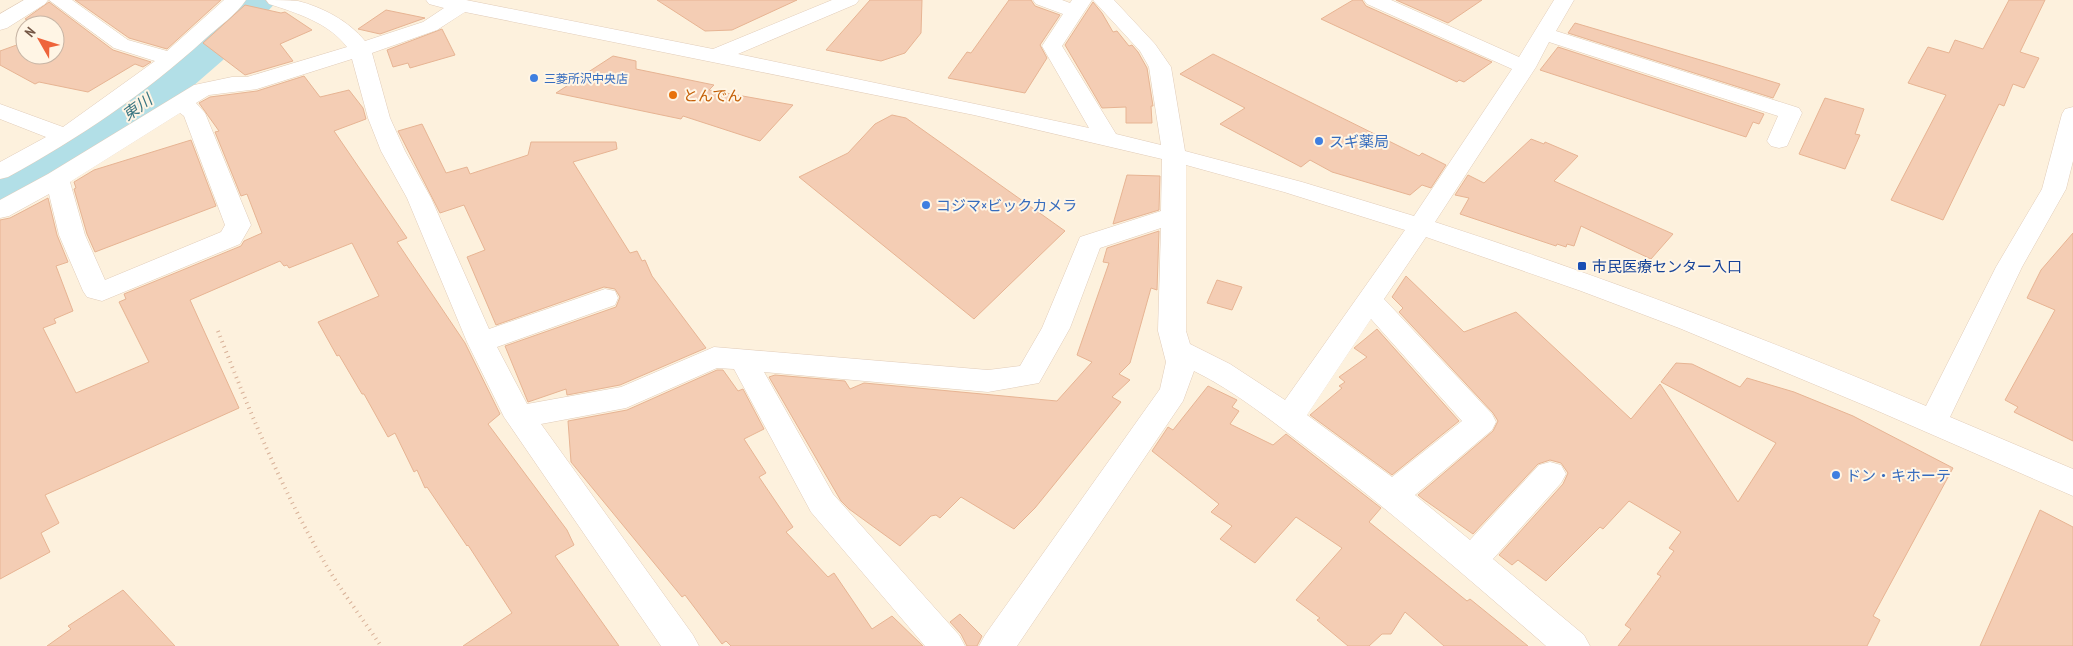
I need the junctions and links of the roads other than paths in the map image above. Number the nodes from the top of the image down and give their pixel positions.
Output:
1 (38, 0) edge
2 (59, 0) edge
3 (236, 0) edge
4 (276, 0) edge
5 (437, 0) edge
6 (849, 0) edge
7 (1043, 0) edge
8 (1103, 0) edge
9 (1374, 0) edge
10 (1420, 0) edge
11 (1564, 0) edge
12 (462, 6) junction
13 (1077, 6) edge
14 (1400, 12) junction
15 (0, 24) edge
16 (1544, 34) junction
17 (360, 49) junction
18 (715, 56) junction
19 (171, 59) junction
20 (1525, 67) junction
21 (180, 102) junction
22 (0, 111) edge
23 (2073, 114) edge
24 (65, 136) junction
25 (1108, 140) junction
26 (1779, 141) dead end
27 (1174, 156) junction
28 (0, 172) edge
29 (57, 179) junction
30 (0, 210) edge
31 (1172, 216) junction
32 (1421, 226) junction
33 (605, 298) dead end
34 (1369, 299) junction
35 (481, 342) junction
36 (1180, 351) junction
37 (743, 359) junction
38 (519, 417) junction
39 (1288, 417) junction
40 (1934, 421) junction
41 (1550, 474) dead end
42 (2073, 483) edge
43 (1393, 495) junction
44 (1472, 560) junction
45 (680, 646) edge
46 (947, 646) edge
47 (997, 646) edge
48 (1572, 646) edge

1 - 15 street
2 - 19 street
3 - 19 street
4 - 17 street
5 - 12 street
6 - 18 street
7 - 13 street
8 - 27 street
9 - 14 street
10 - 14 street
11 - 16 street
12 - 17 street
12 - 18 street
13 - 25 street
14 - 20 street
16 - 20 street
16 - 26 street
17 - 21 street
17 - 35 street
18 - 25 street
19 - 24 street
20 - 32 street
21 - 29 street
21 - 29 street
22 - 24 street
23 - 40 street
24 - 28 street
25 - 27 street
27 - 31 street
27 - 32 street
29 - 30 street
31 - 36 street
31 - 37 street
32 - 34 street
32 - 40 street
33 - 35 street
34 - 39 street
34 - 43 street
35 - 38 street
36 - 39 street
36 - 47 street
37 - 38 street
37 - 46 street
38 - 45 street
39 - 43 street
40 - 42 street
41 - 44 street
43 - 44 street
44 - 48 street

